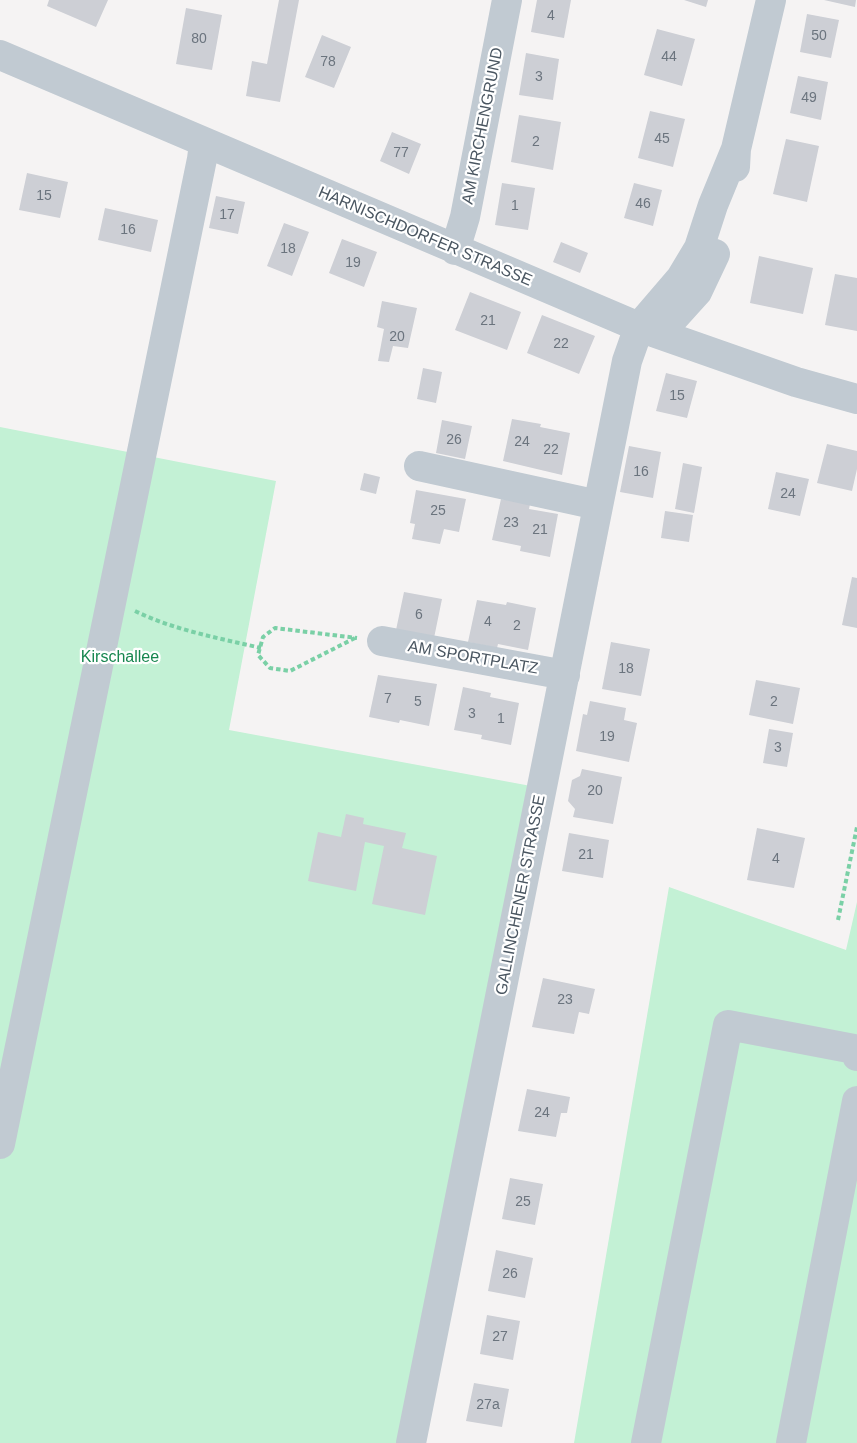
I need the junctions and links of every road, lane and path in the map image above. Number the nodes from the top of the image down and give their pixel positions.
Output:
1 (507, 0) edge
2 (771, 0) edge
3 (0, 56) edge
4 (204, 143) junction
5 (455, 250) junction
6 (641, 338) junction
7 (857, 399) edge
8 (419, 466) dead end
9 (598, 505) junction
10 (112, 599) junction
11 (368, 639) junction
12 (261, 648) junction
13 (565, 675) junction
14 (857, 827) edge
15 (838, 920) dead end
16 (857, 1056) edge
17 (857, 1101) edge
18 (0, 1144) edge
19 (411, 1443) edge
20 (646, 1443) edge
21 (791, 1443) edge

1 - 5 street, AM KIRCHENGRUND
2 - 6 street
3 - 4 street, HARNISCHDORFER STRASSE
4 - 5 street, HARNISCHDORFER STRASSE
4 - 10 street
5 - 6 street, HARNISCHDORFER STRASSE
6 - 7 street, HARNISCHDORFER STRASSE
6 - 9 street, GALLINCHENER STRASSE
8 - 9 street
9 - 13 street, GALLINCHENER STRASSE
10 - 12 path
10 - 18 street
11 - 12 path
11 - 12 path
11 - 13 street, AM SPORTPLATZ
13 - 19 street, GALLINCHENER STRASSE
14 - 15 path
16 - 20 street
17 - 21 street

